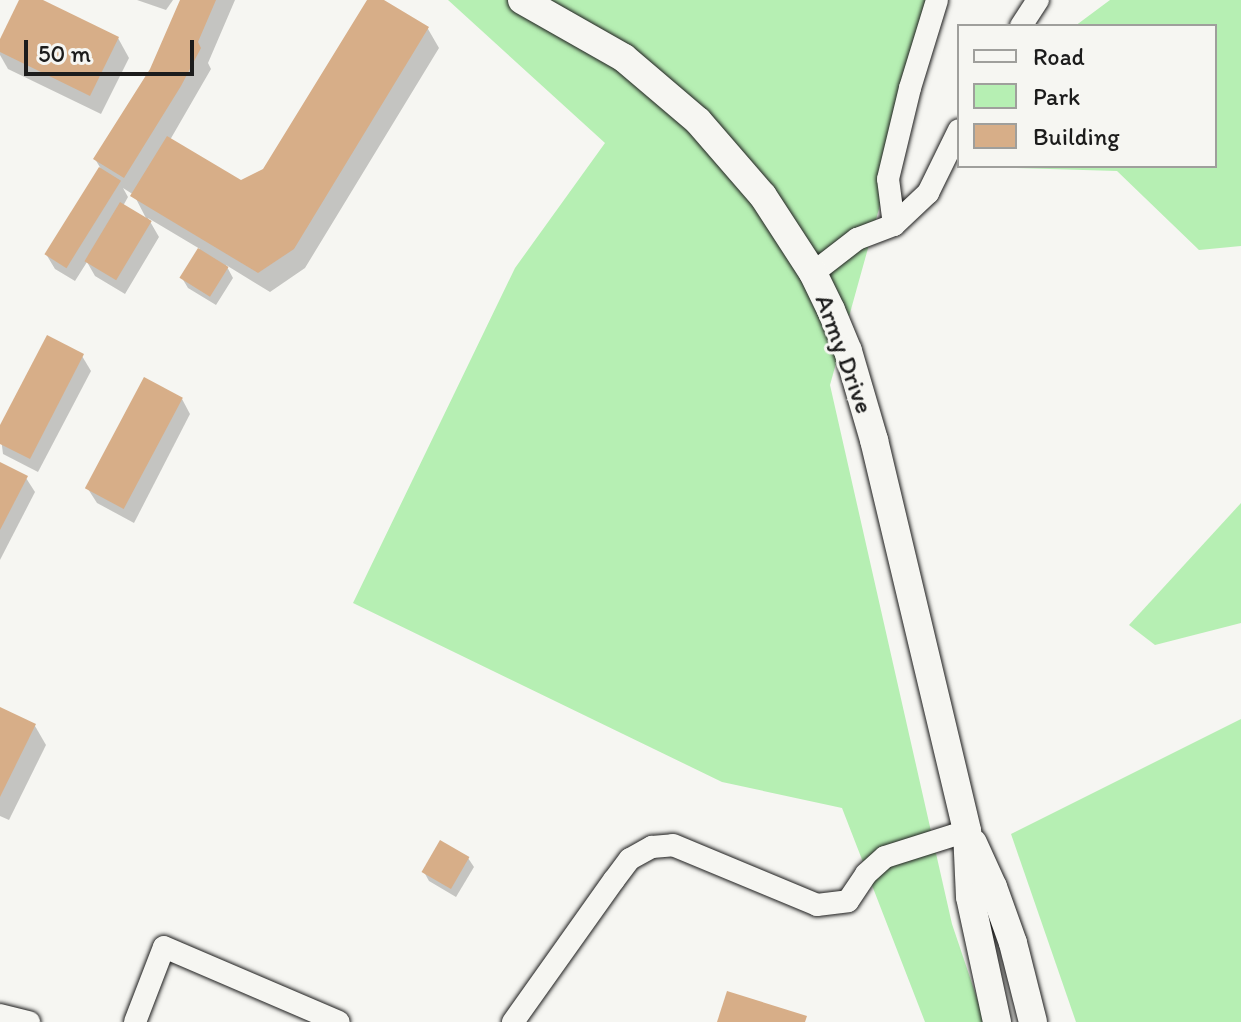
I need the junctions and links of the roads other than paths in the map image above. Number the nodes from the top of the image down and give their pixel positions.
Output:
1 (522, 0) edge
2 (937, 0) edge
3 (1038, 0) edge
4 (1022, 24) edge
5 (957, 134) edge
6 (894, 225) junction
7 (813, 273) junction
8 (967, 831) junction
9 (1013, 943) junction
10 (980, 956) junction
11 (0, 1015) edge
12 (29, 1022) edge
13 (135, 1022) edge
14 (339, 1022) edge
15 (513, 1022) edge
16 (986, 1022) edge
17 (997, 1022) edge
18 (1033, 1022) edge
19 (1045, 1022) edge

1 - 7 main road, Army Drive
2 - 6 street
3 - 4 street
5 - 6 street
6 - 7 street
7 - 8 main road, Army Drive
8 - 9 main road, Army Drive
8 - 10 main road, Army Drive
8 - 15 street
9 - 18 main road, Army Drive
9 - 19 main road
10 - 16 main road
10 - 17 main road, Army Drive
11 - 12 street
13 - 14 street

